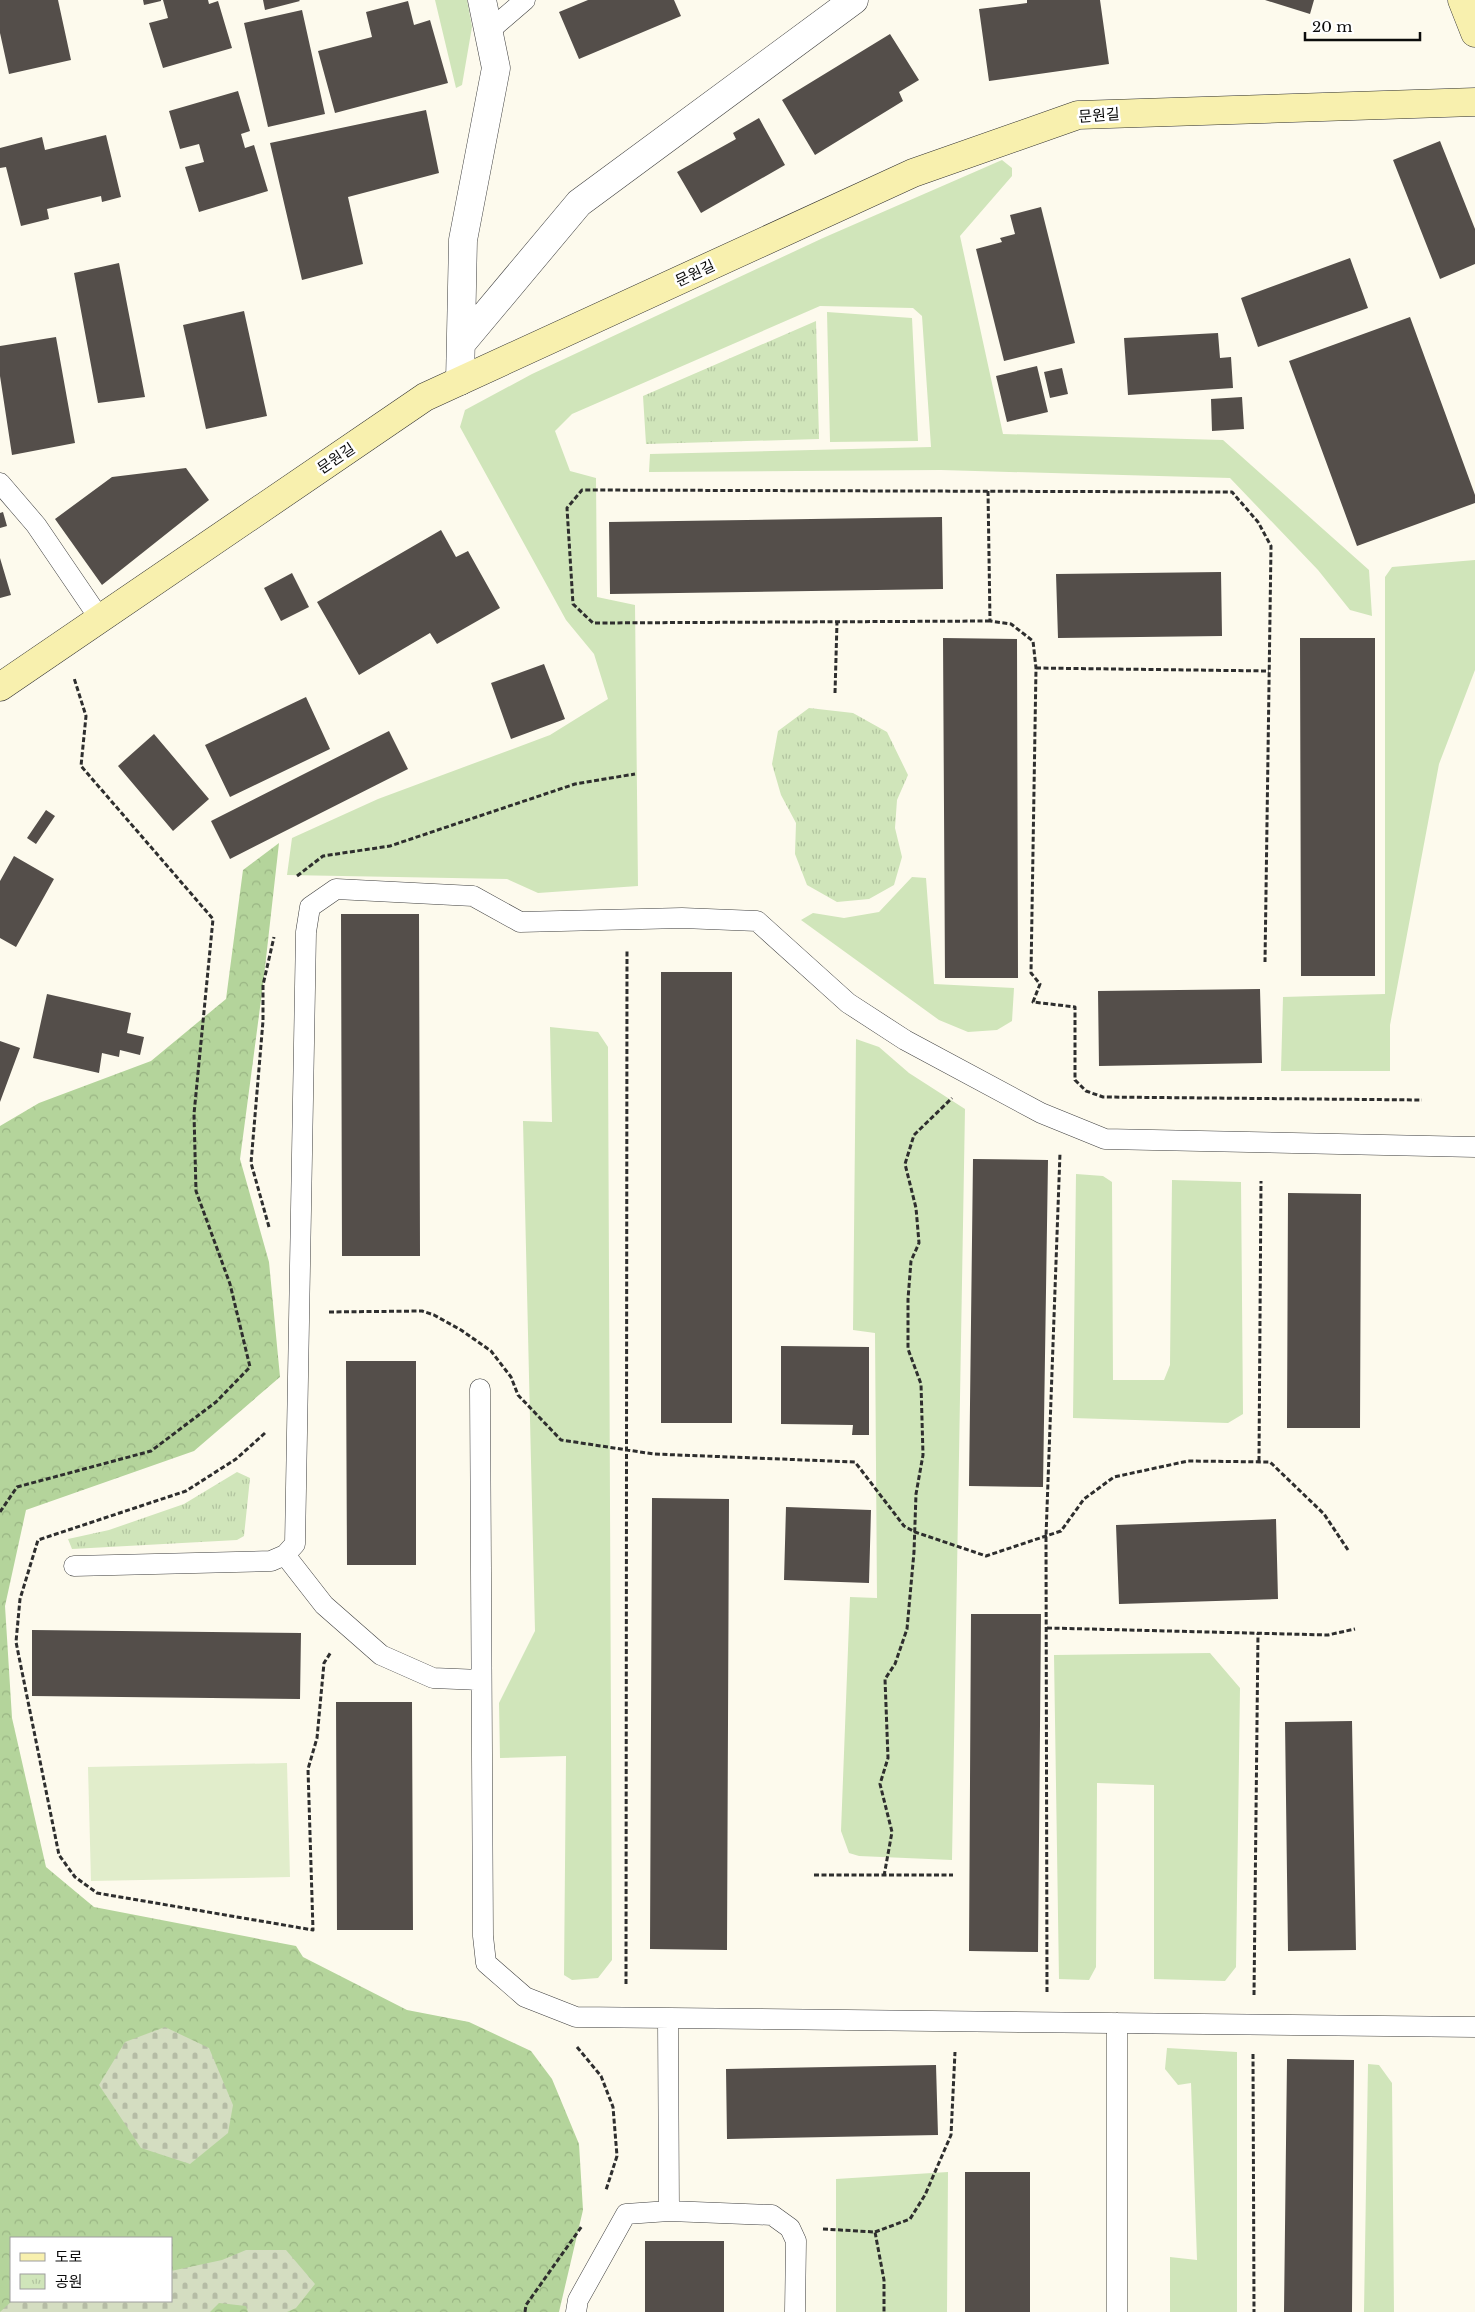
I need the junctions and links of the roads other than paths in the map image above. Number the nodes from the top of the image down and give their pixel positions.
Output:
1 (482, 0) edge
2 (525, 0) edge
3 (854, 0) edge
4 (1462, 0) edge
5 (488, 31) junction
6 (1475, 32) edge
7 (1475, 102) edge
8 (461, 344) junction
9 (460, 381) junction
10 (0, 482) edge
11 (100, 620) junction
12 (0, 687) edge
13 (1475, 1147) edge
14 (480, 1389) dead end
15 (285, 1555) junction
16 (74, 1566) dead end
17 (481, 1680) junction
18 (668, 2018) junction
19 (1117, 2023) junction
20 (1475, 2027) edge
21 (669, 2212) junction
22 (576, 2312) edge
23 (794, 2312) edge
24 (1118, 2312) edge

1 - 5 street
2 - 5 lane
3 - 8 street
4 - 6 street
5 - 8 street
7 - 9 street, 문원길
8 - 9 street
9 - 11 street, 문원길
10 - 11 lane
11 - 12 street, 문원길
13 - 15 lane
14 - 17 lane
15 - 16 lane
15 - 17 lane
17 - 18 lane
18 - 19 lane
18 - 21 lane
19 - 20 lane
19 - 24 lane
21 - 22 lane
21 - 23 lane

